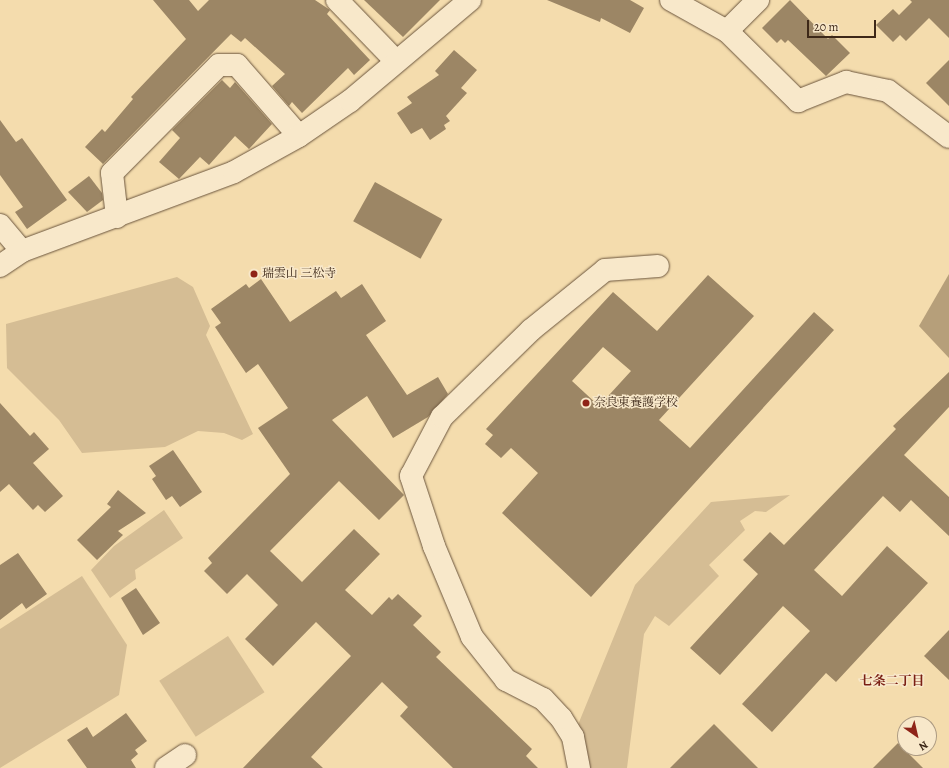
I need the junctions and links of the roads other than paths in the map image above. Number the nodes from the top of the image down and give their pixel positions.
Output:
1 (337, 0) edge
2 (470, 0) edge
3 (671, 0) edge
4 (758, 0) edge
5 (727, 31) junction
6 (396, 61) junction
7 (298, 136) junction
8 (949, 137) edge
9 (117, 216) junction
10 (0, 225) edge
11 (22, 251) junction
12 (0, 266) edge
13 (658, 266) dead end
14 (184, 756) dead end
15 (166, 768) edge
16 (579, 768) edge

1 - 6 street
2 - 6 street
3 - 5 street
4 - 5 street
5 - 8 street
6 - 7 street
7 - 9 street
7 - 9 street
9 - 11 street
10 - 11 street
11 - 12 street
13 - 16 street
14 - 15 street

